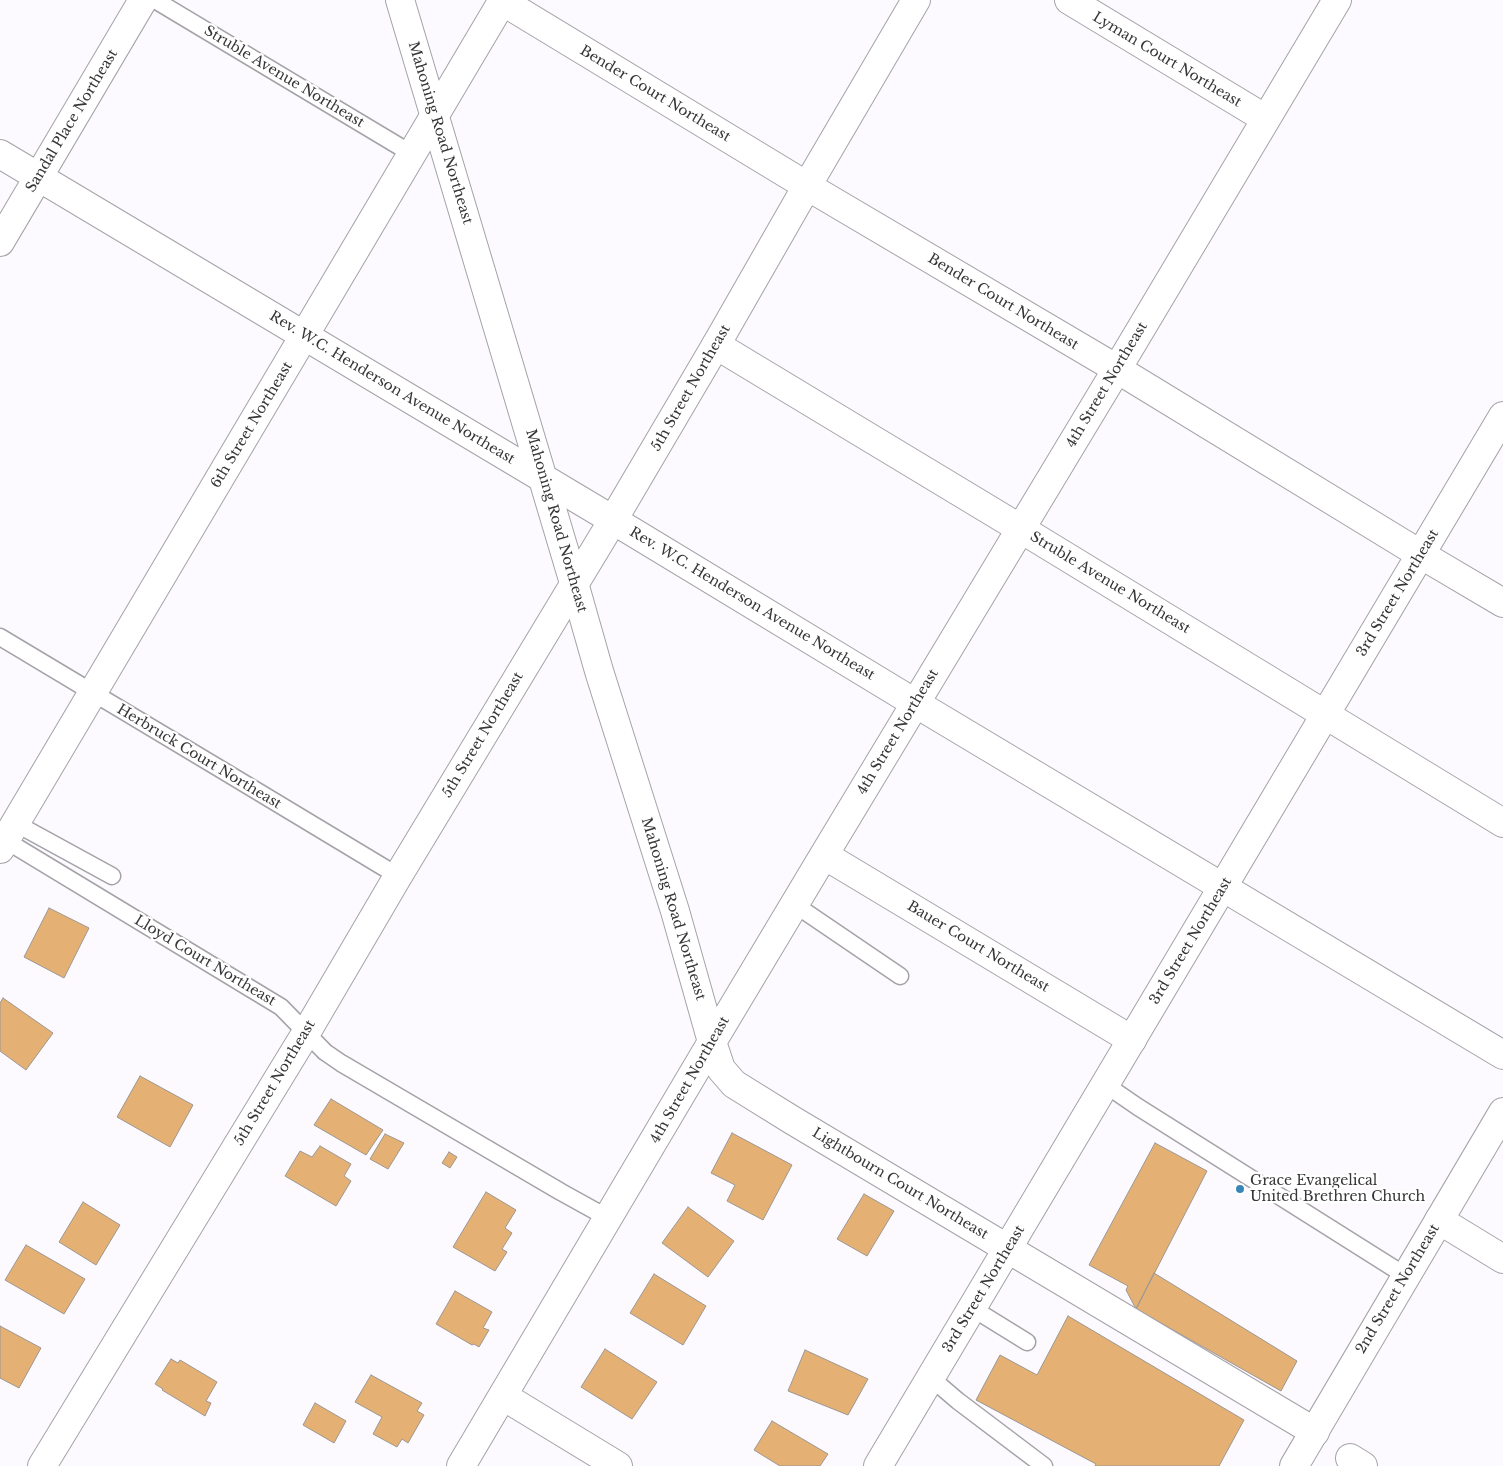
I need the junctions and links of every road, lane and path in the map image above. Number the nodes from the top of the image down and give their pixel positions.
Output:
1 (143, 0) edge
2 (155, 0) edge
3 (400, 0) edge
4 (502, 0) edge
5 (916, 0) edge
6 (1069, 0) edge
7 (1337, 0) edge
8 (436, 115) junction
9 (1266, 119) junction
10 (0, 154) edge
11 (412, 154) junction
12 (38, 177) junction
13 (807, 186) junction
14 (0, 242) edge
15 (305, 335) junction
16 (716, 345) junction
17 (1117, 369) junction
18 (1503, 416) edge
19 (544, 479) junction
20 (613, 520) junction
21 (1021, 529) junction
22 (1420, 554) junction
23 (574, 583) junction
24 (1503, 603) edge
25 (0, 638) edge
26 (92, 693) junction
27 (915, 703) junction
28 (1326, 714) junction
29 (1503, 823) edge
30 (5, 837) edge
31 (824, 854) junction
32 (112, 876) dead end
33 (398, 876) junction
34 (1223, 887) junction
35 (794, 904) junction
36 (900, 976) dead end
37 (306, 1033) junction
38 (1132, 1040) junction
39 (712, 1042) junction
40 (1503, 1055) edge
41 (1106, 1084) junction
42 (1503, 1112) edge
43 (608, 1218) junction
44 (1439, 1220) junction
45 (1008, 1249) junction
46 (1503, 1259) edge
47 (1406, 1276) junction
48 (972, 1308) junction
49 (1027, 1342) dead end
50 (931, 1378) junction
51 (503, 1396) junction
52 (1314, 1432) junction
53 (42, 1466) edge
54 (461, 1466) edge
55 (618, 1466) edge
56 (878, 1466) edge
57 (1044, 1466) edge
58 (1294, 1466) edge

1 - 12 street, Sandal Place Northeast
2 - 11 lane, Struble Avenue Northeast
3 - 8 street, Mahoning Road Northeast
4 - 8 street, 6th Street Northeast
4 - 13 street, Bender Court Northeast
5 - 13 street, 5th Street Northeast
6 - 9 street, Lyman Court Northeast
7 - 9 street, 4th Street Northeast
8 - 11 street, 6th Street Northeast
8 - 19 street, Mahoning Road Northeast
9 - 17 street, 4th Street Northeast
10 - 12 street, Rev. W.C. Henderson Avenue Northeast
11 - 15 street, 6th Street Northeast
12 - 14 street, Sandal Place Northeast
12 - 15 street, Rev. W.C. Henderson Avenue Northeast
13 - 16 street, 5th Street Northeast
13 - 17 street, Bender Court Northeast
15 - 19 street, Rev. W.C. Henderson Avenue Northeast
15 - 26 street, 6th Street Northeast
16 - 20 street, 5th Street Northeast
16 - 21 street, Struble Avenue Northeast
17 - 21 street, 4th Street Northeast
17 - 22 street, Bender Court Northeast
18 - 22 street, 3rd Street Northeast
19 - 20 street, Rev. W.C. Henderson Avenue Northeast
19 - 23 street, Mahoning Road Northeast
20 - 23 street, 5th Street Northeast
20 - 27 street, Rev. W.C. Henderson Avenue Northeast
21 - 27 street, 4th Street Northeast
21 - 28 street, Struble Avenue Northeast
22 - 24 street, Bender Court Northeast
22 - 28 street, 3rd Street Northeast
23 - 33 street, 5th Street Northeast
23 - 39 street, Mahoning Road Northeast
25 - 26 lane, Herbruck Court Northeast
26 - 30 street, 6th Street Northeast
26 - 33 lane, Herbruck Court Northeast
27 - 31 street, 4th Street Northeast
27 - 34 street, Rev. W.C. Henderson Avenue Northeast
28 - 29 street, Struble Avenue Northeast
28 - 34 street, 3rd Street Northeast
30 - 32 lane
30 - 37 lane, Lloyd Court Northeast
31 - 35 street, 4th Street Northeast
31 - 38 street, Bauer Court Northeast
33 - 37 street, 5th Street Northeast
34 - 38 street, 3rd Street Northeast
34 - 40 street, Rev. W.C. Henderson Avenue Northeast
35 - 36 lane
35 - 39 street, 4th Street Northeast
37 - 43 lane, Lloyd Court Northeast
37 - 53 street, 5th Street Northeast
38 - 41 street, 3rd Street Northeast
39 - 43 street, 4th Street Northeast
39 - 45 street, Lightbourn Court Northeast
41 - 45 street, 3rd Street Northeast
41 - 47 lane
42 - 44 street, 2nd Street Northeast
43 - 51 street, 4th Street Northeast
44 - 46 street
44 - 47 street, 2nd Street Northeast
45 - 48 street, 3rd Street Northeast
45 - 52 street, Lightbourn Court Northeast
47 - 52 street, 2nd Street Northeast
48 - 49 lane
48 - 50 street, 3rd Street Northeast
50 - 56 street, 3rd Street Northeast
50 - 57 lane
51 - 54 street, 4th Street Northeast
51 - 55 street
52 - 58 street, 2nd Street Northeast

